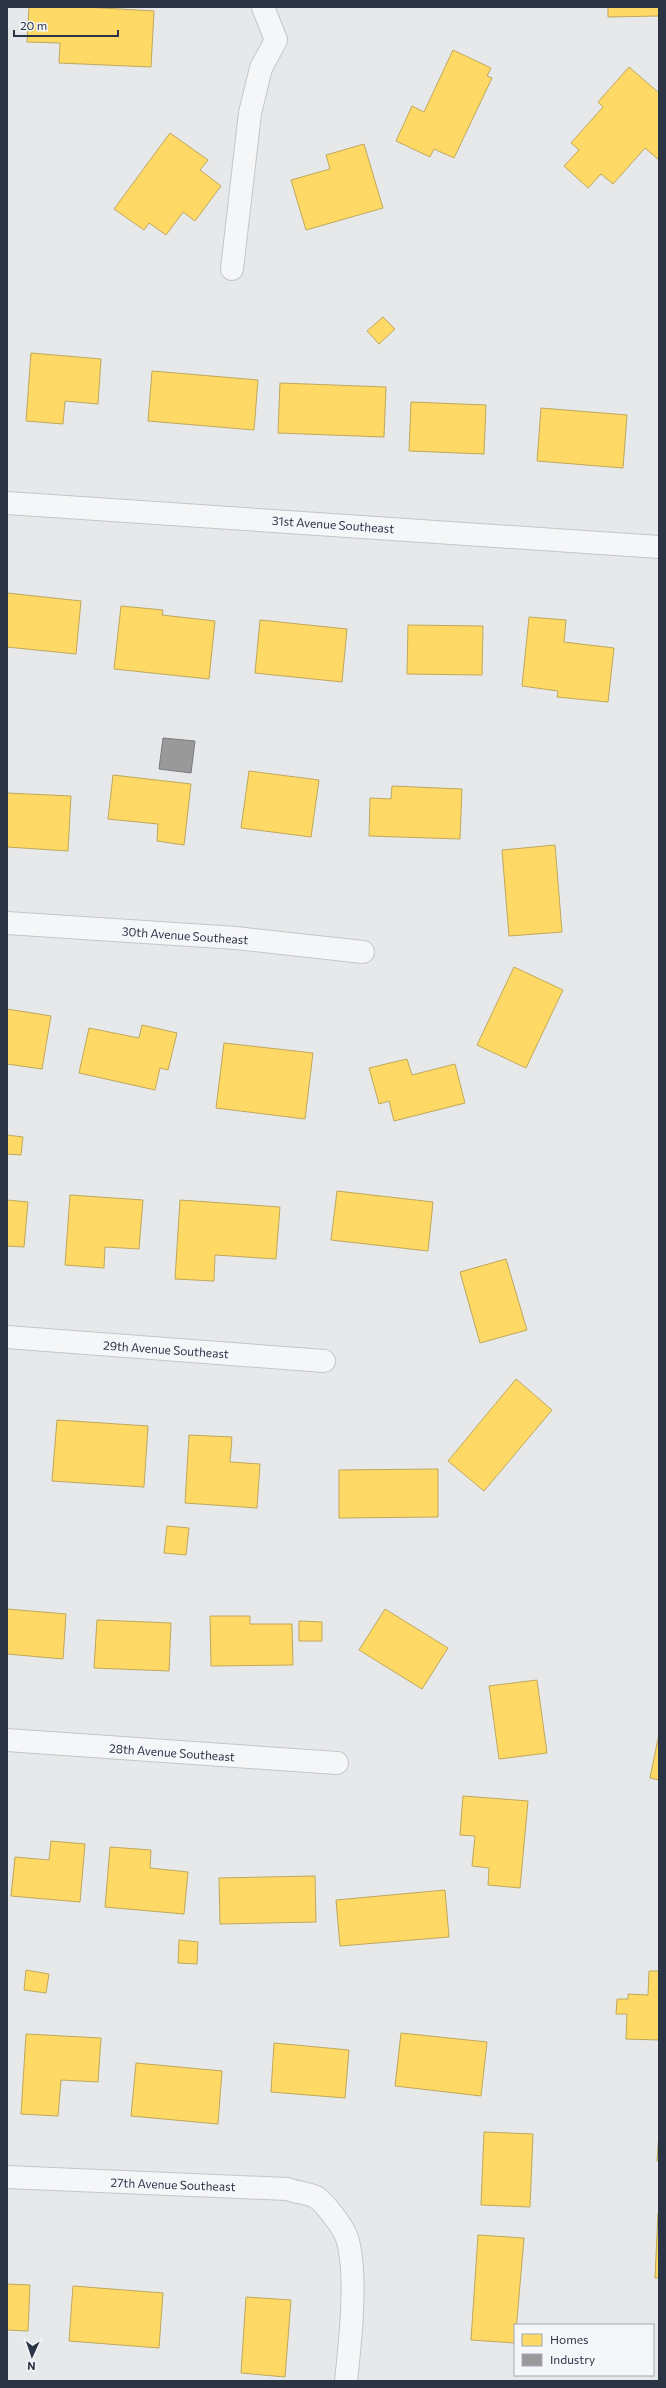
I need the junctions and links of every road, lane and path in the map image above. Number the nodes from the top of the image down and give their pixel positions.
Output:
1 (263, 7) edge
2 (232, 269) dead end
3 (7, 502) edge
4 (659, 547) edge
5 (7, 923) edge
6 (363, 952) dead end
7 (7, 1337) edge
8 (324, 1361) dead end
9 (7, 1740) edge
10 (336, 1763) dead end
11 (7, 2177) edge
12 (346, 2381) edge

1 - 2 street
3 - 4 street, 31st Avenue Southeast
5 - 6 street, 30th Avenue Southeast
7 - 8 street, 29th Avenue Southeast
9 - 10 street, 28th Avenue Southeast
11 - 12 street, 27th Avenue Southeast

